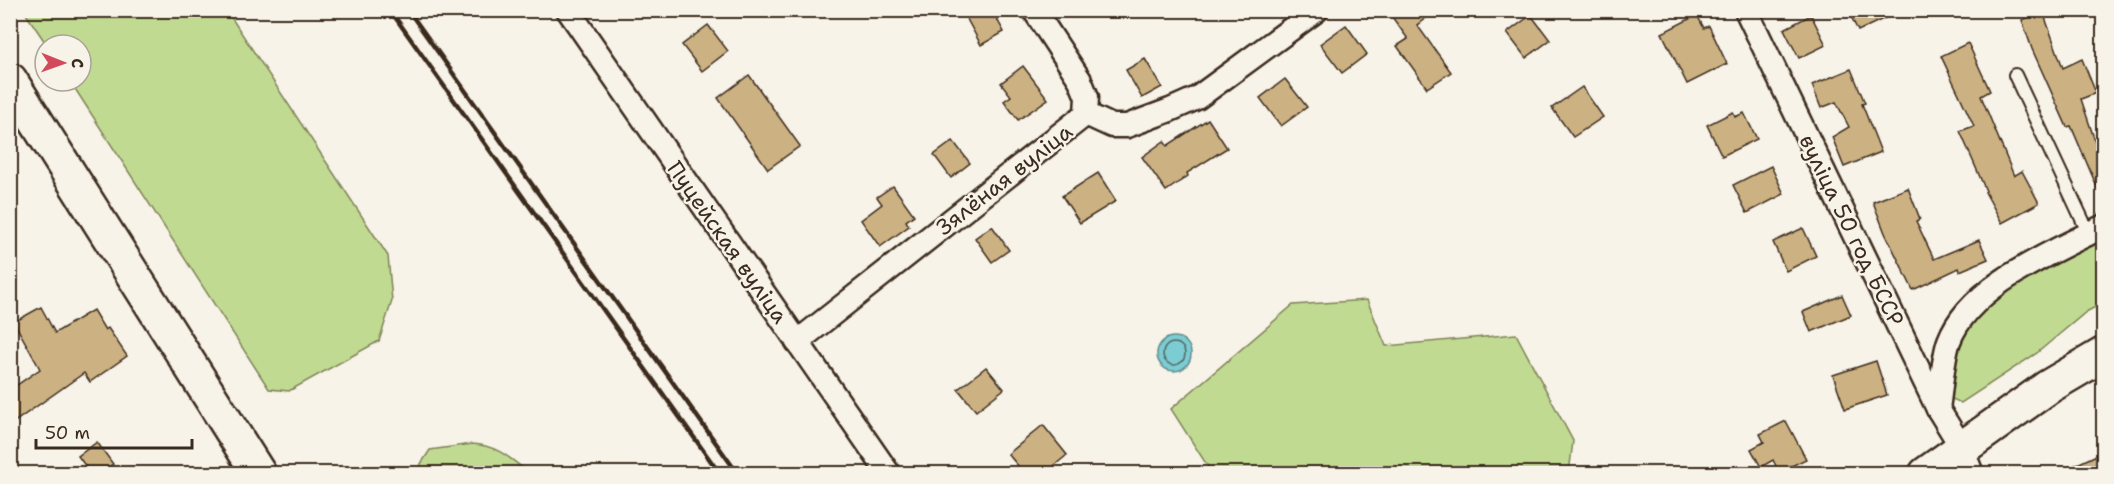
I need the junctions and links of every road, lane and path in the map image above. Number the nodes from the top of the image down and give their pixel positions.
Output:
1 (568, 10) edge
2 (1034, 10) edge
3 (1317, 10) edge
4 (1746, 10) edge
5 (2015, 75) dead end
6 (10, 80) edge
7 (1086, 114) junction
8 (2096, 230) edge
9 (797, 342) junction
10 (2103, 354) edge
11 (1938, 409) junction
12 (1967, 461) edge
13 (259, 474) edge
14 (889, 474) edge
15 (1926, 474) edge

1 - 9 street, Пуцейская вуліца
2 - 7 street
3 - 7 street, Зялёная вуліца
4 - 11 street, вуліца 50 год БССР
5 - 8 lane
6 - 13 street
7 - 9 street, Зялёная вуліца
8 - 11 street
9 - 14 street, Пуцейская вуліца
10 - 12 street
11 - 12 street, вуліца 50 год БССР
12 - 15 street

